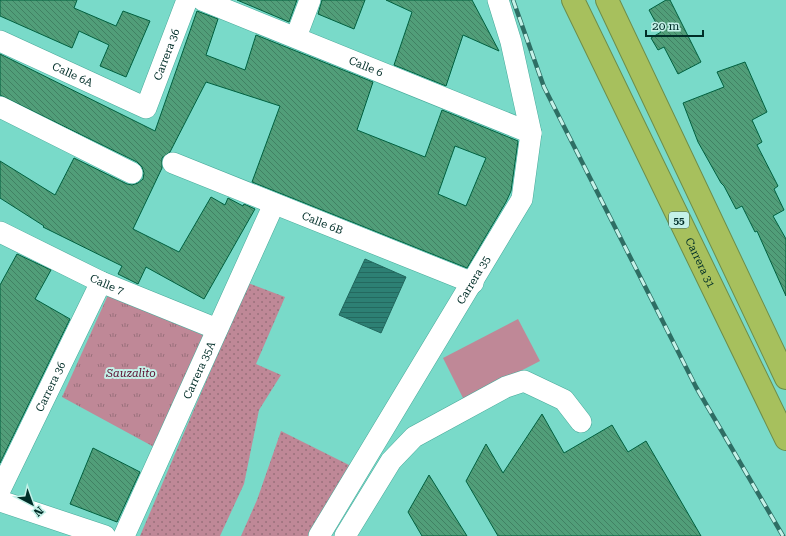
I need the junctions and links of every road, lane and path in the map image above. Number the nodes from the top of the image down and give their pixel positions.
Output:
1 (187, 0) edge
2 (202, 0) edge
3 (310, 0) edge
4 (498, 0) edge
5 (573, 0) edge
6 (607, 0) edge
7 (296, 37) junction
8 (0, 41) edge
9 (0, 107) edge
10 (146, 108) joint
11 (531, 133) junction
12 (173, 163) dead end
13 (132, 173) dead end
14 (274, 204) junction
15 (1, 236) edge
16 (101, 282) junction
17 (473, 283) junction
18 (217, 330) junction
19 (786, 378) edge
20 (581, 422) dead end
21 (786, 440) edge
22 (0, 490) edge
23 (0, 501) edge
24 (105, 536) edge
25 (124, 536) edge
26 (319, 536) edge
27 (345, 536) edge

1 - 10 street, Carrera 36
2 - 7 street, Calle 6
3 - 7 street
4 - 11 street, Carrera 35
5 - 21 highway, Carrera 31 / 55
6 - 19 highway
7 - 11 street, Calle 6
8 - 10 street, Calle 6A
9 - 13 street
11 - 17 street, Carrera 35
12 - 14 street, Calle 6B
14 - 17 street, Calle 6B
14 - 18 street, Carrera 35A
15 - 16 street, Calle 7
16 - 18 street, Calle 7
16 - 22 street, Carrera 36
17 - 26 street, Carrera 35
18 - 25 street, Carrera 35A
20 - 27 street
23 - 24 street

